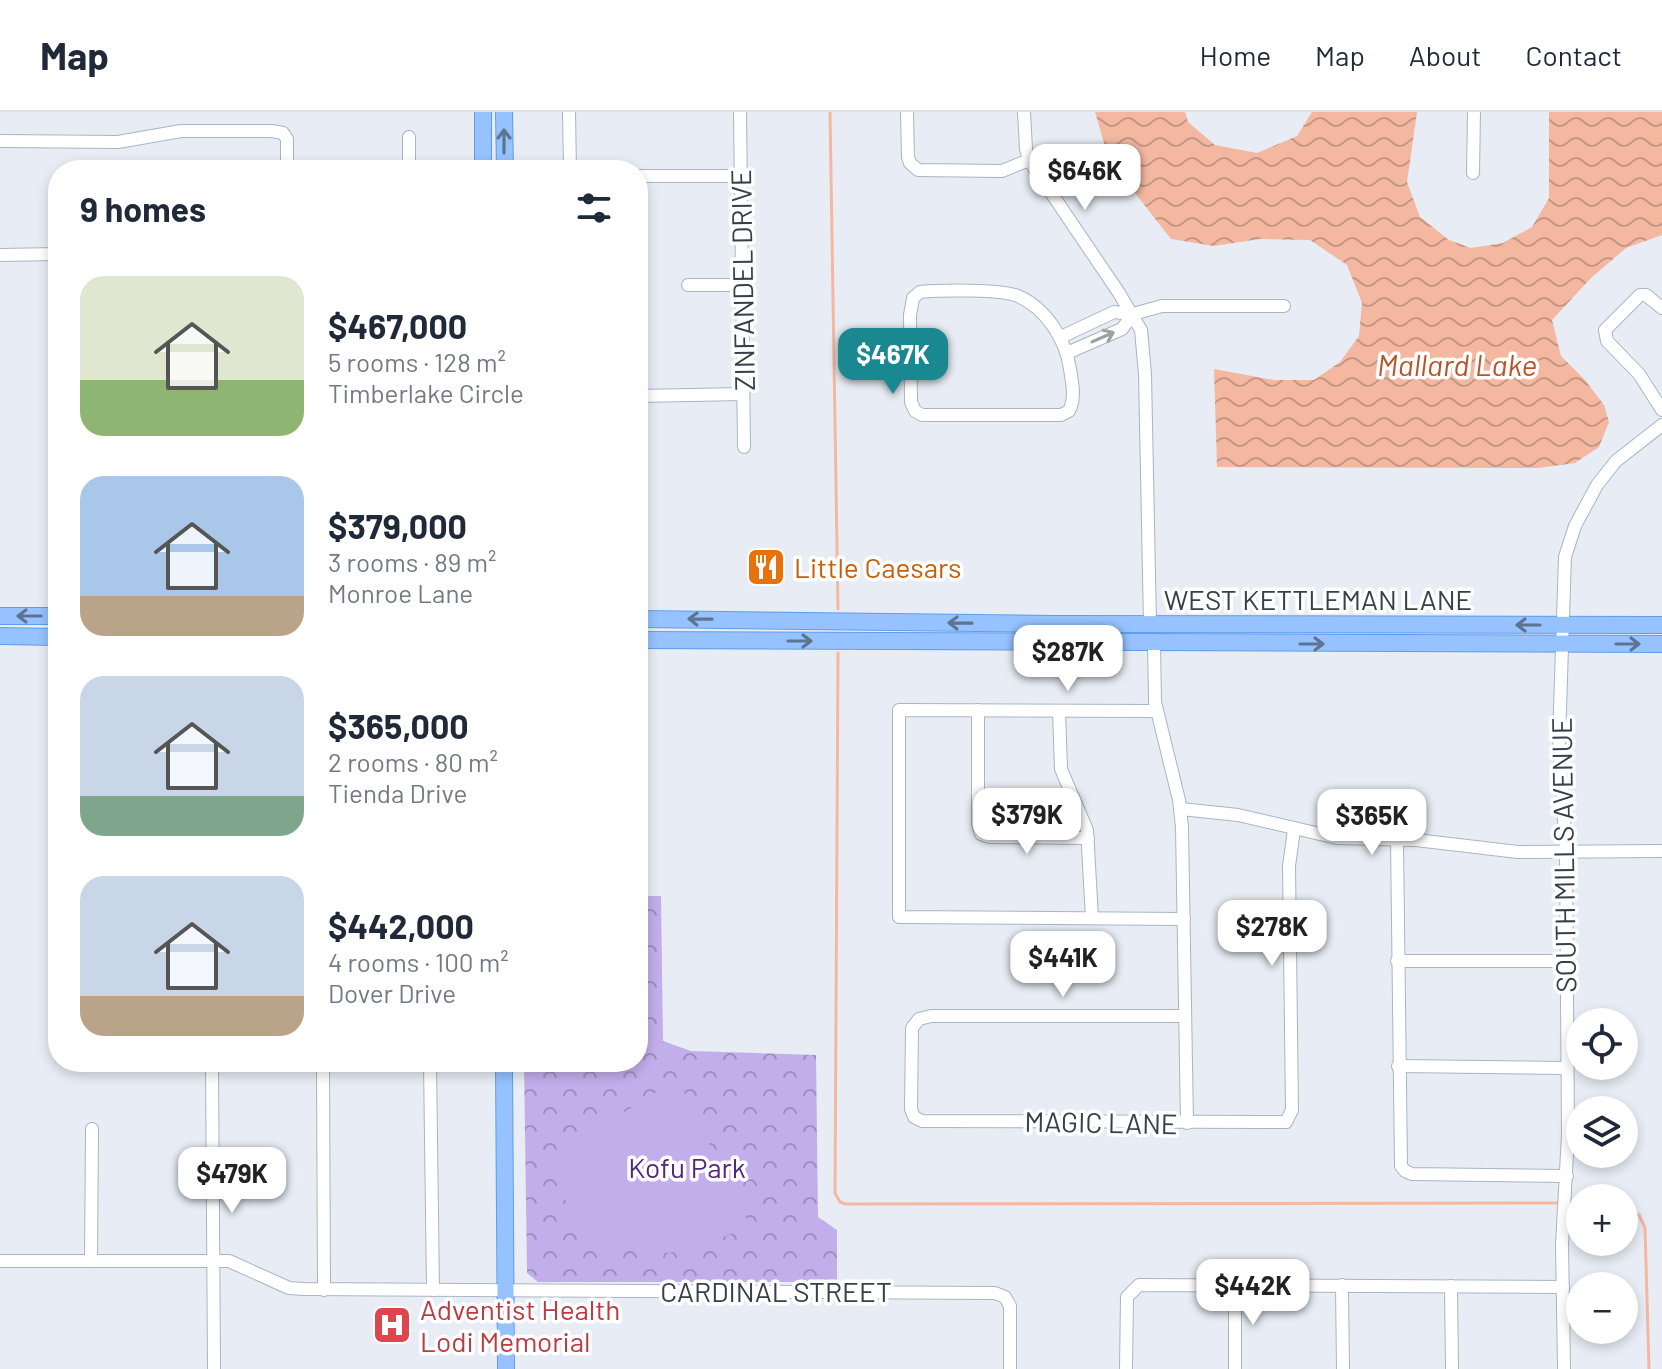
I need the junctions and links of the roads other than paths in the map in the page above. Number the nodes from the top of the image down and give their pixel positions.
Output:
1 (483, 112) edge
2 (504, 112) edge
3 (569, 112) edge
4 (740, 112) edge
5 (907, 112) edge
6 (1024, 112) edge
7 (1474, 112) edge
8 (409, 137) dead end
9 (0, 141) edge
10 (287, 160) edge
11 (409, 160) edge
12 (483, 160) edge
13 (505, 160) edge
14 (570, 160) edge
15 (1029, 160) junction
16 (1473, 173) dead end
17 (648, 176) edge
18 (741, 176) junction
19 (48, 254) edge
20 (0, 255) edge
21 (688, 285) dead end
22 (742, 285) junction
23 (1284, 306) dead end
24 (1662, 308) edge
25 (1133, 314) junction
26 (1061, 337) junction
27 (1067, 353) junction
28 (743, 394) junction
29 (648, 396) edge
30 (1662, 410) edge
31 (1662, 425) edge
32 (744, 447) dead end
33 (0, 616) edge
34 (48, 616) edge
35 (648, 619) edge
36 (1150, 624) junction
37 (1275, 625) junction
38 (1562, 625) junction
39 (1662, 625) edge
40 (0, 636) edge
41 (48, 637) edge
42 (648, 640) edge
43 (1033, 643) junction
44 (1154, 643) junction
45 (1561, 644) junction
46 (1662, 644) edge
47 (978, 710) junction
48 (1059, 711) junction
49 (1157, 711) junction
50 (1181, 809) junction
51 (1294, 830) junction
52 (1088, 838) junction
53 (1397, 839) junction
54 (1662, 851) edge
55 (1566, 853) junction
56 (1092, 918) junction
57 (1184, 919) junction
58 (1397, 961) junction
59 (1565, 961) junction
60 (1566, 1014) edge
61 (1185, 1016) junction
62 (1398, 1066) junction
63 (1566, 1068) edge
64 (212, 1072) edge
65 (323, 1072) edge
66 (430, 1072) edge
67 (504, 1072) edge
68 (1567, 1080) edge
69 (1187, 1123) junction
70 (92, 1129) dead end
71 (1567, 1176) junction
72 (214, 1260) junction
73 (0, 1261) edge
74 (91, 1261) junction
75 (1235, 1285) junction
76 (1342, 1285) junction
77 (1451, 1286) junction
78 (1563, 1287) junction
79 (324, 1290) junction
80 (433, 1290) junction
81 (505, 1290) junction
82 (214, 1369) edge
83 (506, 1369) edge
84 (1010, 1369) edge
85 (1126, 1369) edge
86 (1235, 1369) edge
87 (1343, 1369) edge
88 (1452, 1369) edge
89 (1564, 1369) edge

1 - 12 main road
13 -> 2 main road
3 - 14 street
4 - 18 street, ZINFANDEL DRIVE
5 - 15 street
6 - 15 street
7 - 16 street
8 - 11 street
9 - 10 street
15 - 25 street
17 - 18 street
18 - 22 street, ZINFANDEL DRIVE
19 - 20 street
21 - 22 street
22 - 28 street, ZINFANDEL DRIVE
23 - 25 street
24 - 30 street
25 - 26 street
27 -> 25 street
25 - 36 street
26 - 27 street
26 - 27 street
28 - 29 street
28 - 32 street, ZINFANDEL DRIVE
31 - 38 street, SOUTH MILLS AVENUE
34 -> 33 main road
36 -> 35 main road, WEST KETTLEMAN LANE
36 - 37 main road, WEST KETTLEMAN LANE
36 - 43 main road
38 -> 37 main road, WEST KETTLEMAN LANE
37 - 44 main road
38 - 39 main road, WEST KETTLEMAN LANE
38 - 45 street, SOUTH MILLS AVENUE
40 - 41 main road
42 -> 43 main road, WEST KETTLEMAN LANE
43 - 44 main road, WEST KETTLEMAN LANE
44 -> 45 main road, WEST KETTLEMAN LANE
44 - 49 street
45 -> 46 main road, WEST KETTLEMAN LANE
45 - 55 street, SOUTH MILLS AVENUE
47 - 48 street
47 - 52 street
47 - 56 street
48 - 49 street
48 - 52 street
49 - 50 street
50 - 51 street
50 - 57 street
51 - 53 street
51 - 69 street, MAGIC LANE
52 - 56 street
53 - 55 street
53 - 58 street
54 - 55 street
55 - 59 street, SOUTH MILLS AVENUE
56 - 57 street
57 - 61 street
58 - 59 street
58 - 62 street
59 - 60 street, SOUTH MILLS AVENUE
61 - 69 street
61 - 69 street, MAGIC LANE
62 - 63 street
62 - 71 street
64 - 72 street
65 - 79 street
66 - 80 street
67 - 81 main road
68 - 71 street, SOUTH MILLS AVENUE
70 - 74 street
71 - 78 street, SOUTH MILLS AVENUE
72 - 74 street, CARDINAL STREET
72 - 79 street, CARDINAL STREET
72 - 82 street
73 - 74 street, CARDINAL STREET
75 - 76 street
75 - 85 street
75 - 86 street
76 - 77 street
76 - 87 street
77 - 78 street
77 - 88 street
78 - 89 street, SOUTH MILLS AVENUE
79 - 80 street, CARDINAL STREET
80 - 81 street, CARDINAL STREET
81 - 83 main road
81 - 84 street, CARDINAL STREET

